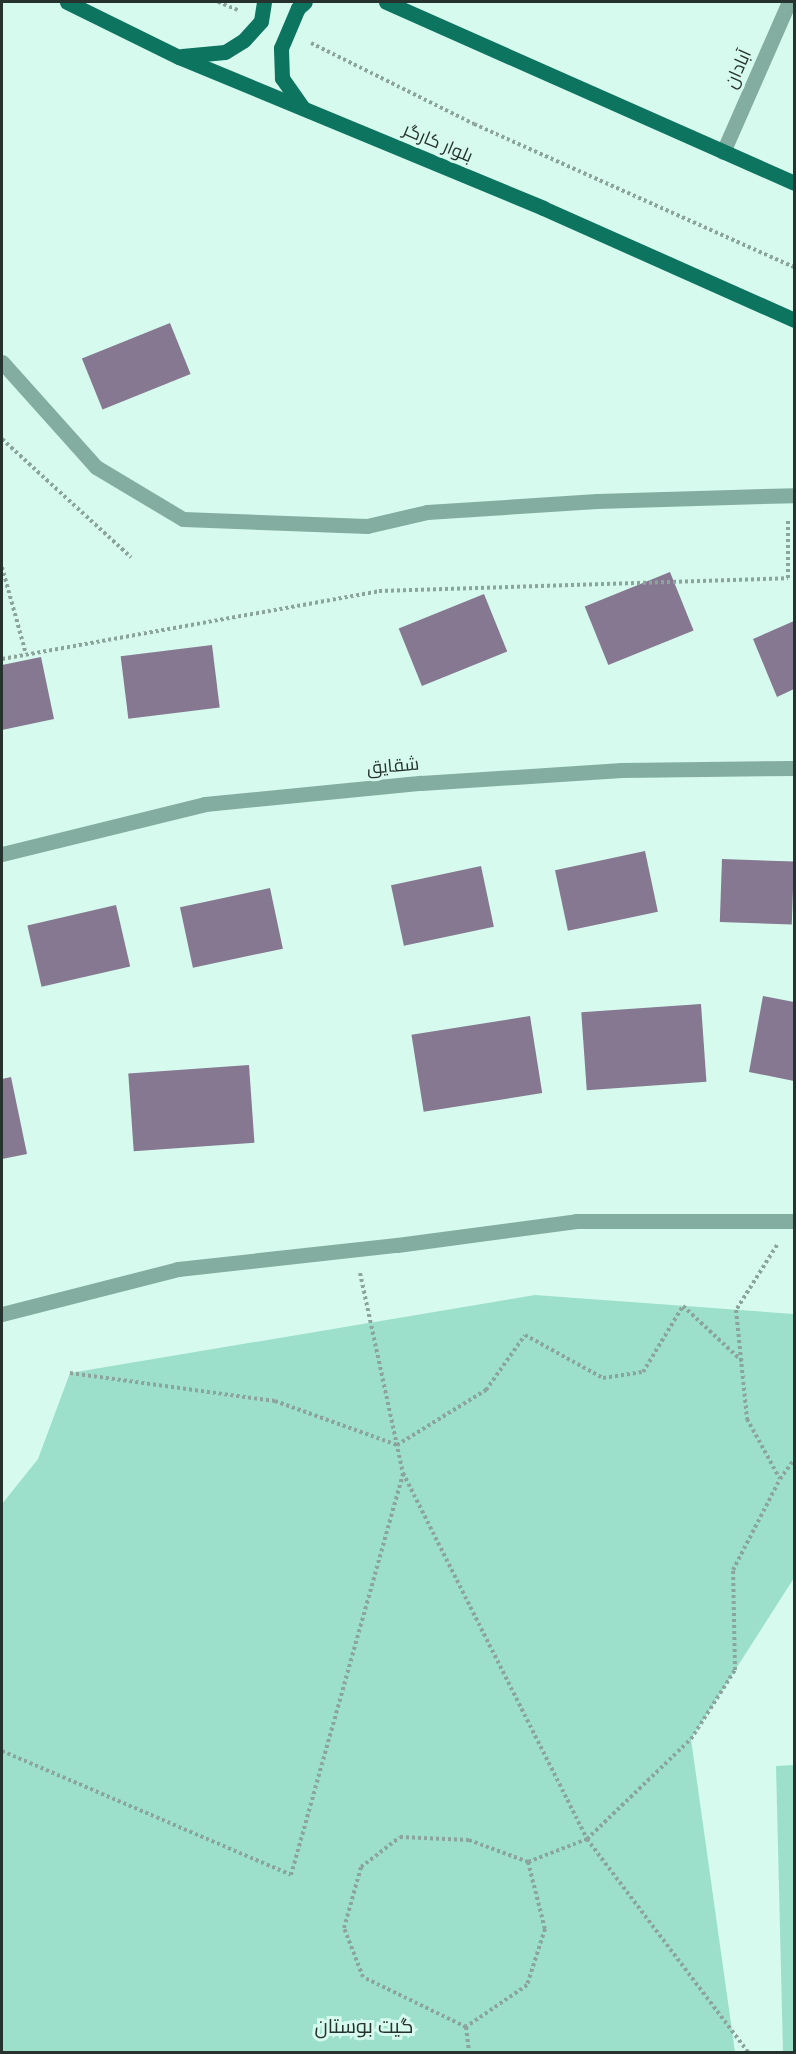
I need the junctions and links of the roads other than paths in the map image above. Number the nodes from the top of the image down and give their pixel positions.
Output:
1 (67, 2) edge
2 (264, 2) edge
3 (305, 2) edge
4 (386, 2) edge
5 (789, 2) edge
6 (179, 57) junction
7 (303, 108) junction
8 (723, 152) junction
9 (795, 183) edge
10 (795, 321) edge
11 (2, 362) edge
12 (791, 495) edge
13 (795, 768) edge
14 (2, 854) edge
15 (793, 1221) edge
16 (2, 1314) edge

1 - 6 main road, بلوار کارگر
2 - 6 main road
3 - 7 main road
4 - 8 main road
5 - 8 street, آبادان
6 - 7 main road, بلوار کارگر
7 - 10 main road, بلوار کارگر
8 - 9 main road
11 - 12 street
13 - 14 street, شقایق
15 - 16 street

